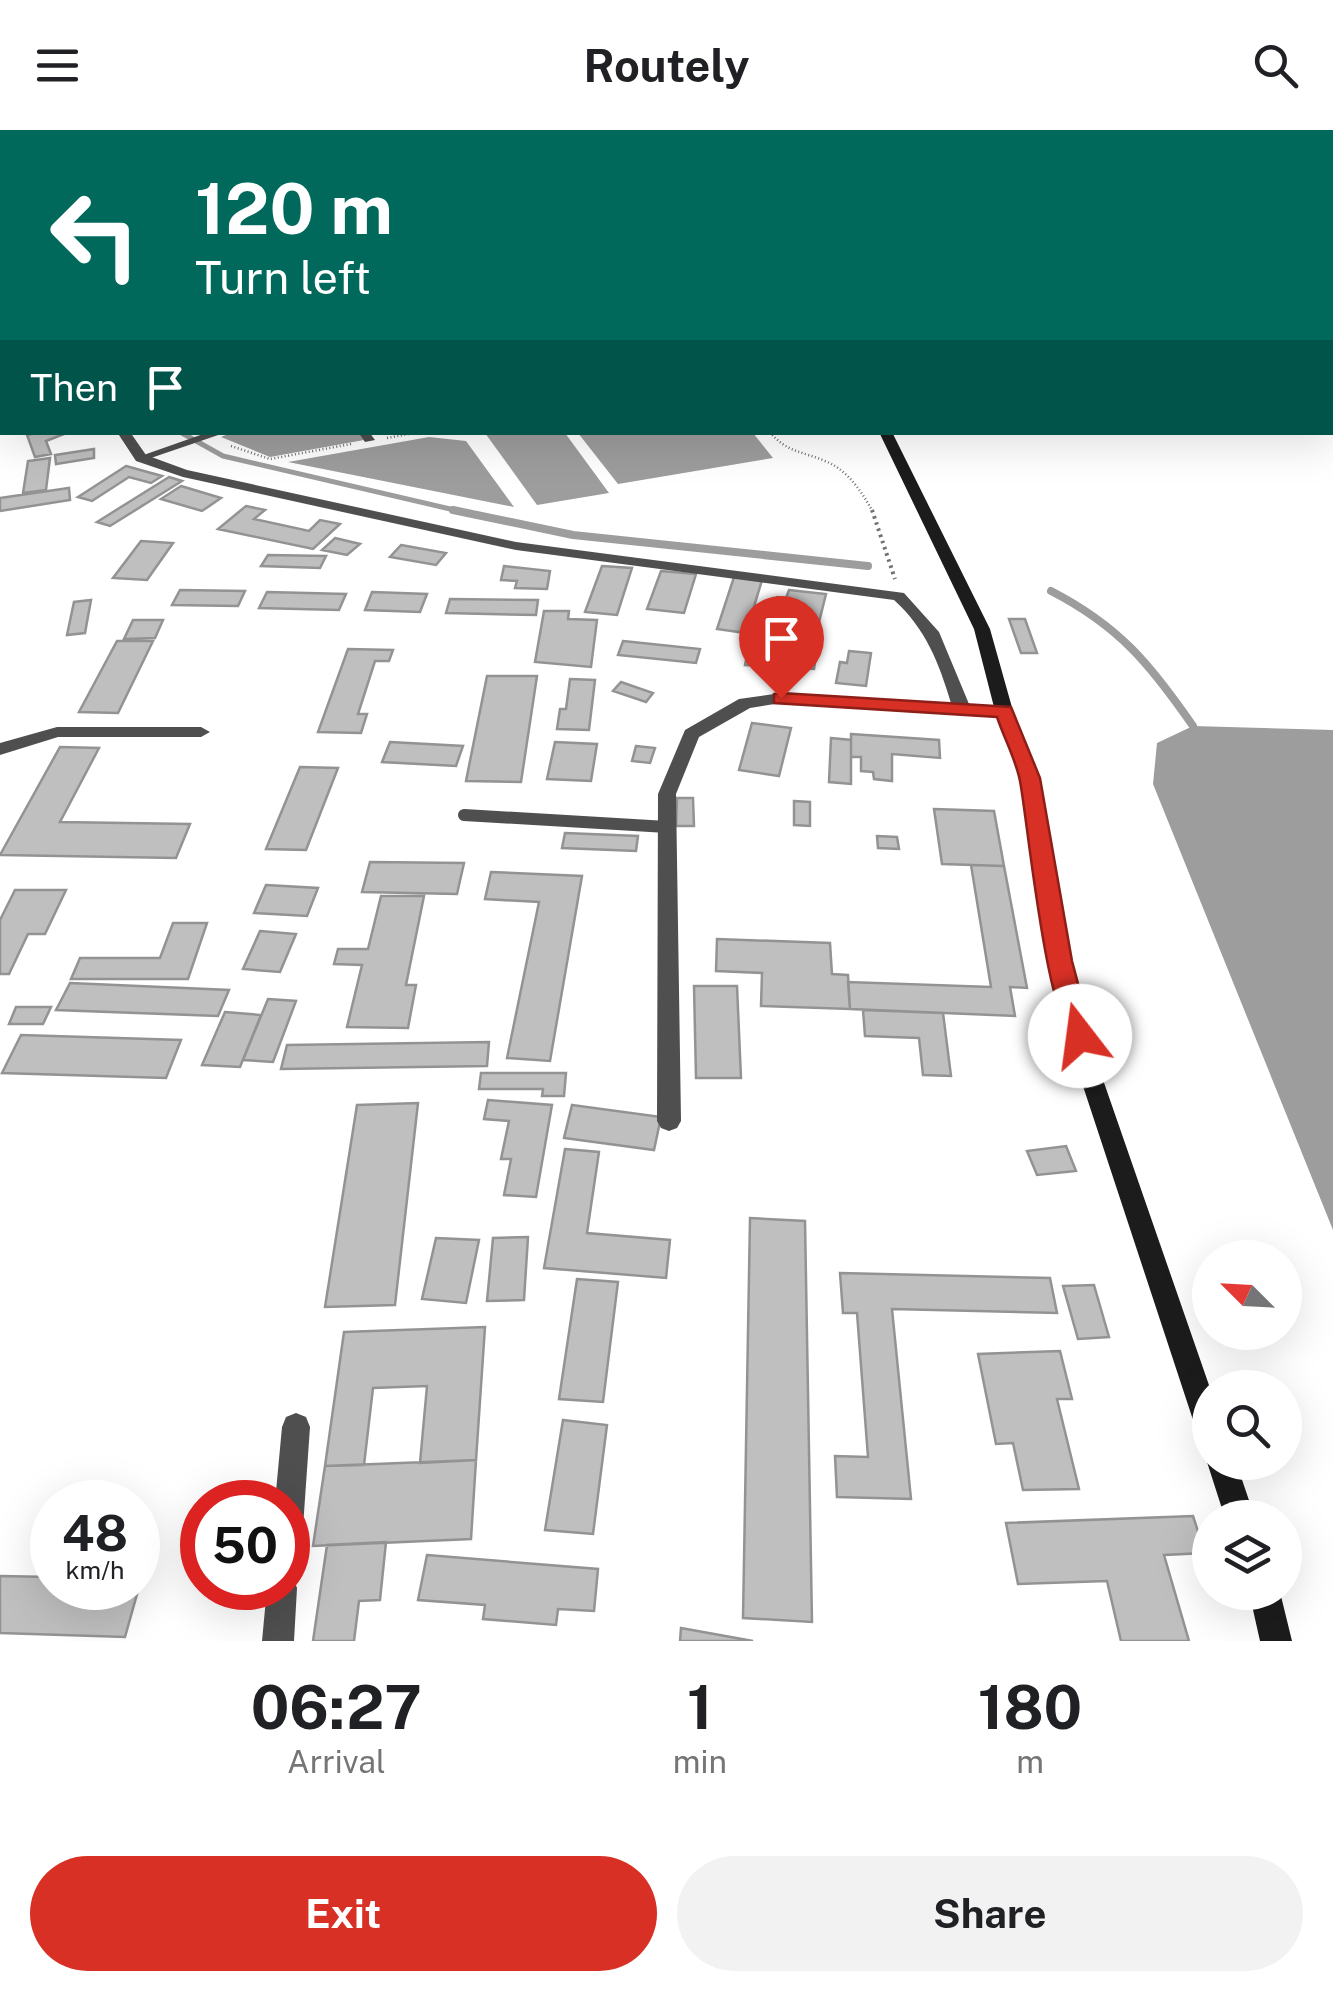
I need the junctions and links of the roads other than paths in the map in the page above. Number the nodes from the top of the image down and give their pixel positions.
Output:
1 (125, 435) edge
2 (886, 435) edge
3 (211, 436) edge
4 (142, 458) junction
5 (961, 706) junction
6 (1004, 711) junction
7 (201, 732) dead end
8 (0, 749) edge
9 (464, 815) dead end
10 (667, 828) junction
11 (669, 1121) dead end
12 (1192, 1376) edge
13 (296, 1427) dead end
14 (292, 1480) edge
15 (280, 1610) edge
16 (1268, 1610) edge
17 (278, 1641) edge
18 (1276, 1641) edge

1 - 4 street
2 - 6 main road
3 - 4 street
4 - 5 street
5 - 6 street
5 - 10 street
6 - 12 main road
7 - 8 street
9 - 10 lane
10 - 11 street
13 - 14 street
15 - 17 street
16 - 18 main road

